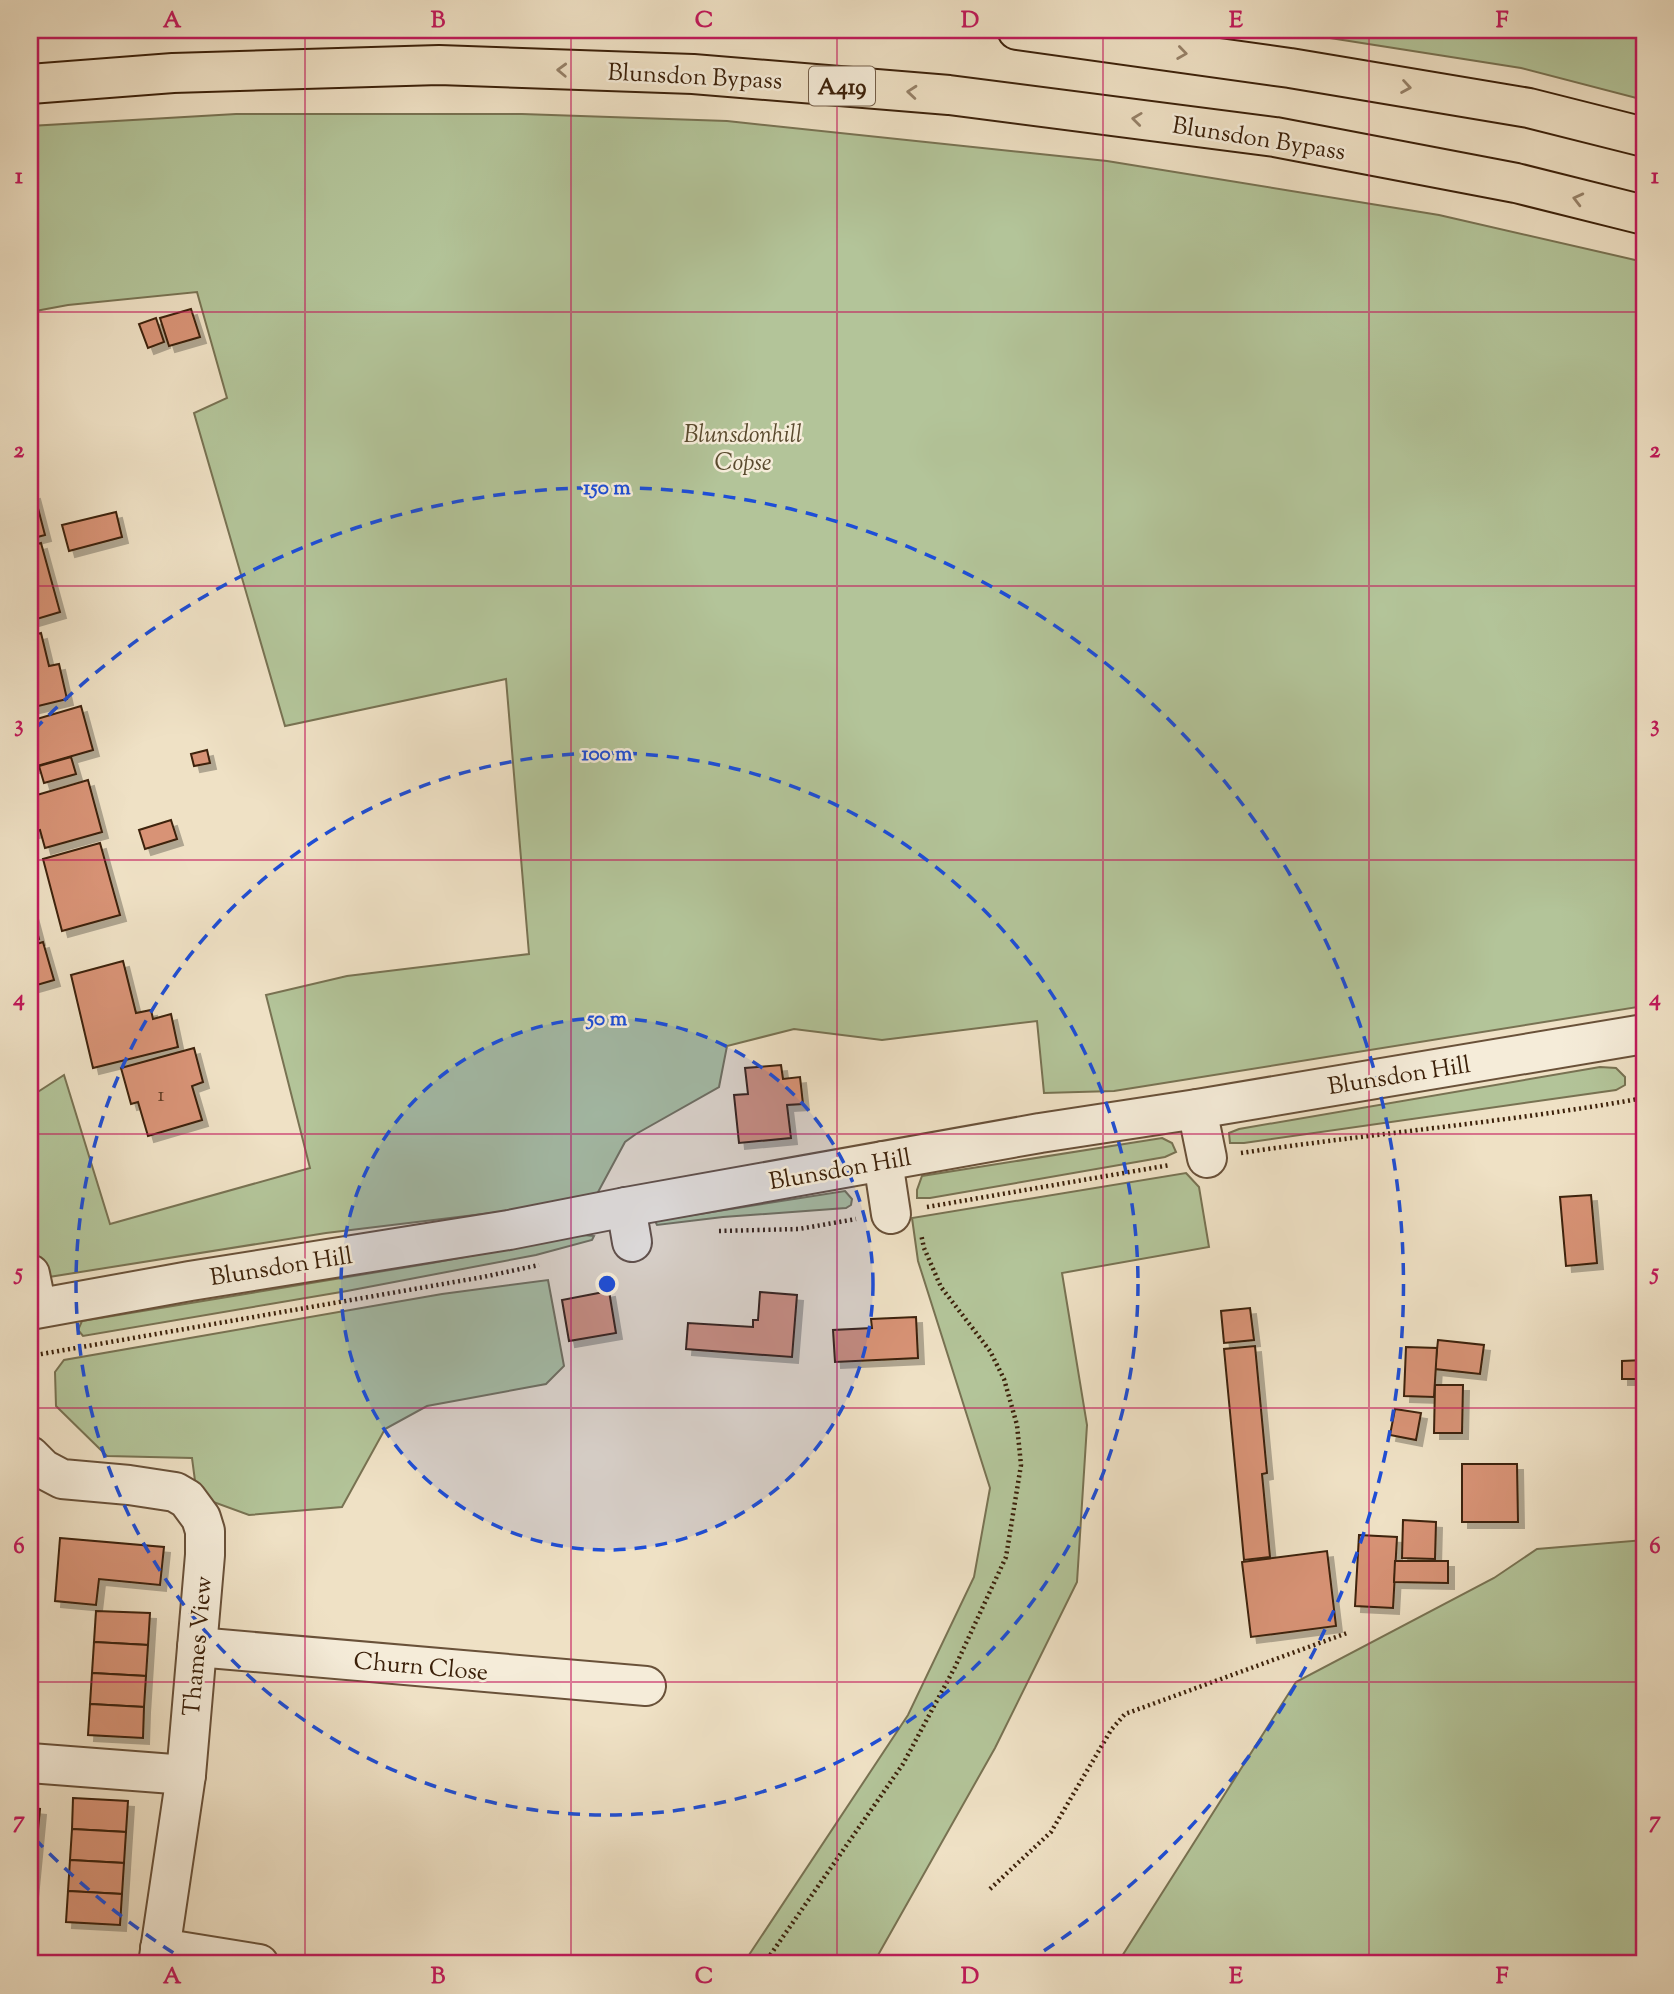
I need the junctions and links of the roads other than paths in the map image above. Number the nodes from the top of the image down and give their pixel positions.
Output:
1 (1017, 30) edge
2 (30, 84) edge
3 (1644, 137) edge
4 (1644, 215) edge
5 (1644, 1034) edge
6 (1198, 1109) junction
7 (1207, 1158) road end
8 (883, 1161) junction
9 (904, 1211) road end
10 (32, 1297) edge
11 (30, 1455) edge
12 (197, 1647) junction
13 (646, 1686) dead end
14 (30, 1763) edge
15 (186, 1775) junction
16 (159, 1956) edge
17 (259, 1964) edge

1 -> 3 highway
4 -> 2 highway, Blunsdon Bypass / A419
5 - 6 street, Blunsdon Hill
6 - 7 street
6 - 8 street, Blunsdon Hill
8 - 9 street
8 - 10 street, Blunsdon Hill
11 - 12 street, Thames View
12 - 13 street, Churn Close
12 - 15 street, Thames View
14 - 15 street
15 - 16 street, Thames View
16 - 17 street

